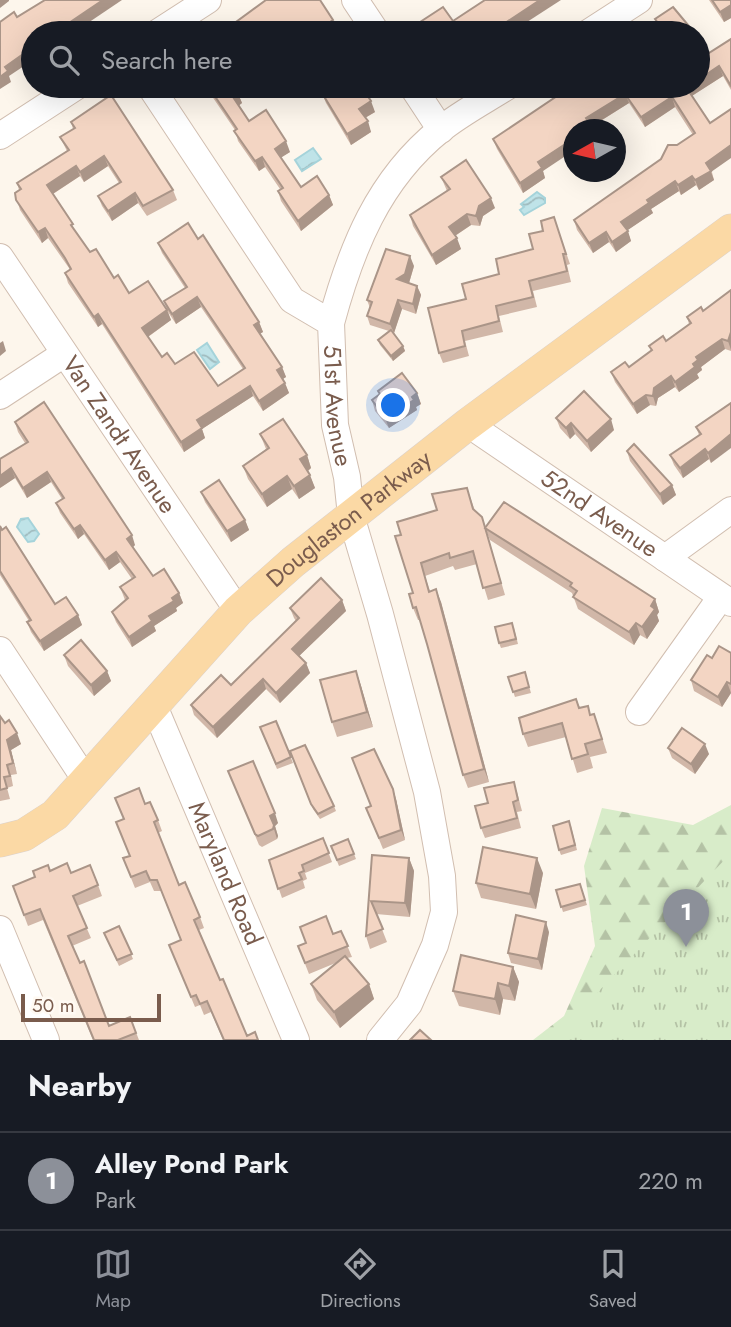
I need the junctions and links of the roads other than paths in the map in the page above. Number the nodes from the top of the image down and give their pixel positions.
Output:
1 (208, 0) edge
2 (355, 0) edge
3 (639, 0) edge
4 (176, 21) edge
5 (369, 21) edge
6 (607, 21) edge
7 (59, 98) edge
8 (158, 98) edge
9 (420, 98) edge
10 (490, 98) edge
11 (441, 130) junction
12 (0, 136) edge
13 (731, 230) edge
14 (0, 257) edge
15 (331, 323) junction
16 (64, 354) junction
17 (0, 396) edge
18 (468, 424) junction
19 (731, 510) edge
20 (351, 516) junction
21 (665, 558) junction
22 (726, 600) edge
23 (238, 611) junction
24 (0, 650) edge
25 (155, 706) junction
26 (639, 712) dead end
27 (85, 779) junction
28 (0, 841) edge
29 (0, 929) edge
30 (46, 1040) edge
31 (296, 1040) edge
32 (380, 1040) edge

1 - 4 street
2 - 5 street
3 - 6 street
7 - 12 street
8 - 15 street, 51st Avenue
9 - 11 street
10 - 11 street
11 - 15 street
13 - 18 main road, Douglaston Parkway
14 - 16 street, Van Zandt Avenue
15 - 20 street, 51st Avenue
16 - 17 street
16 - 23 street, Van Zandt Avenue
18 - 20 main road, Douglaston Parkway
18 - 21 street, 52nd Avenue
19 - 21 street
20 - 23 main road, Douglaston Parkway
20 - 32 street, 51st Avenue
21 - 22 street, 52nd Avenue
22 - 26 street
23 - 25 main road, Douglaston Parkway
24 - 27 street
25 - 27 main road, Douglaston Parkway
25 - 31 street, Maryland Road
27 - 28 main road, Douglaston Parkway
29 - 30 street

